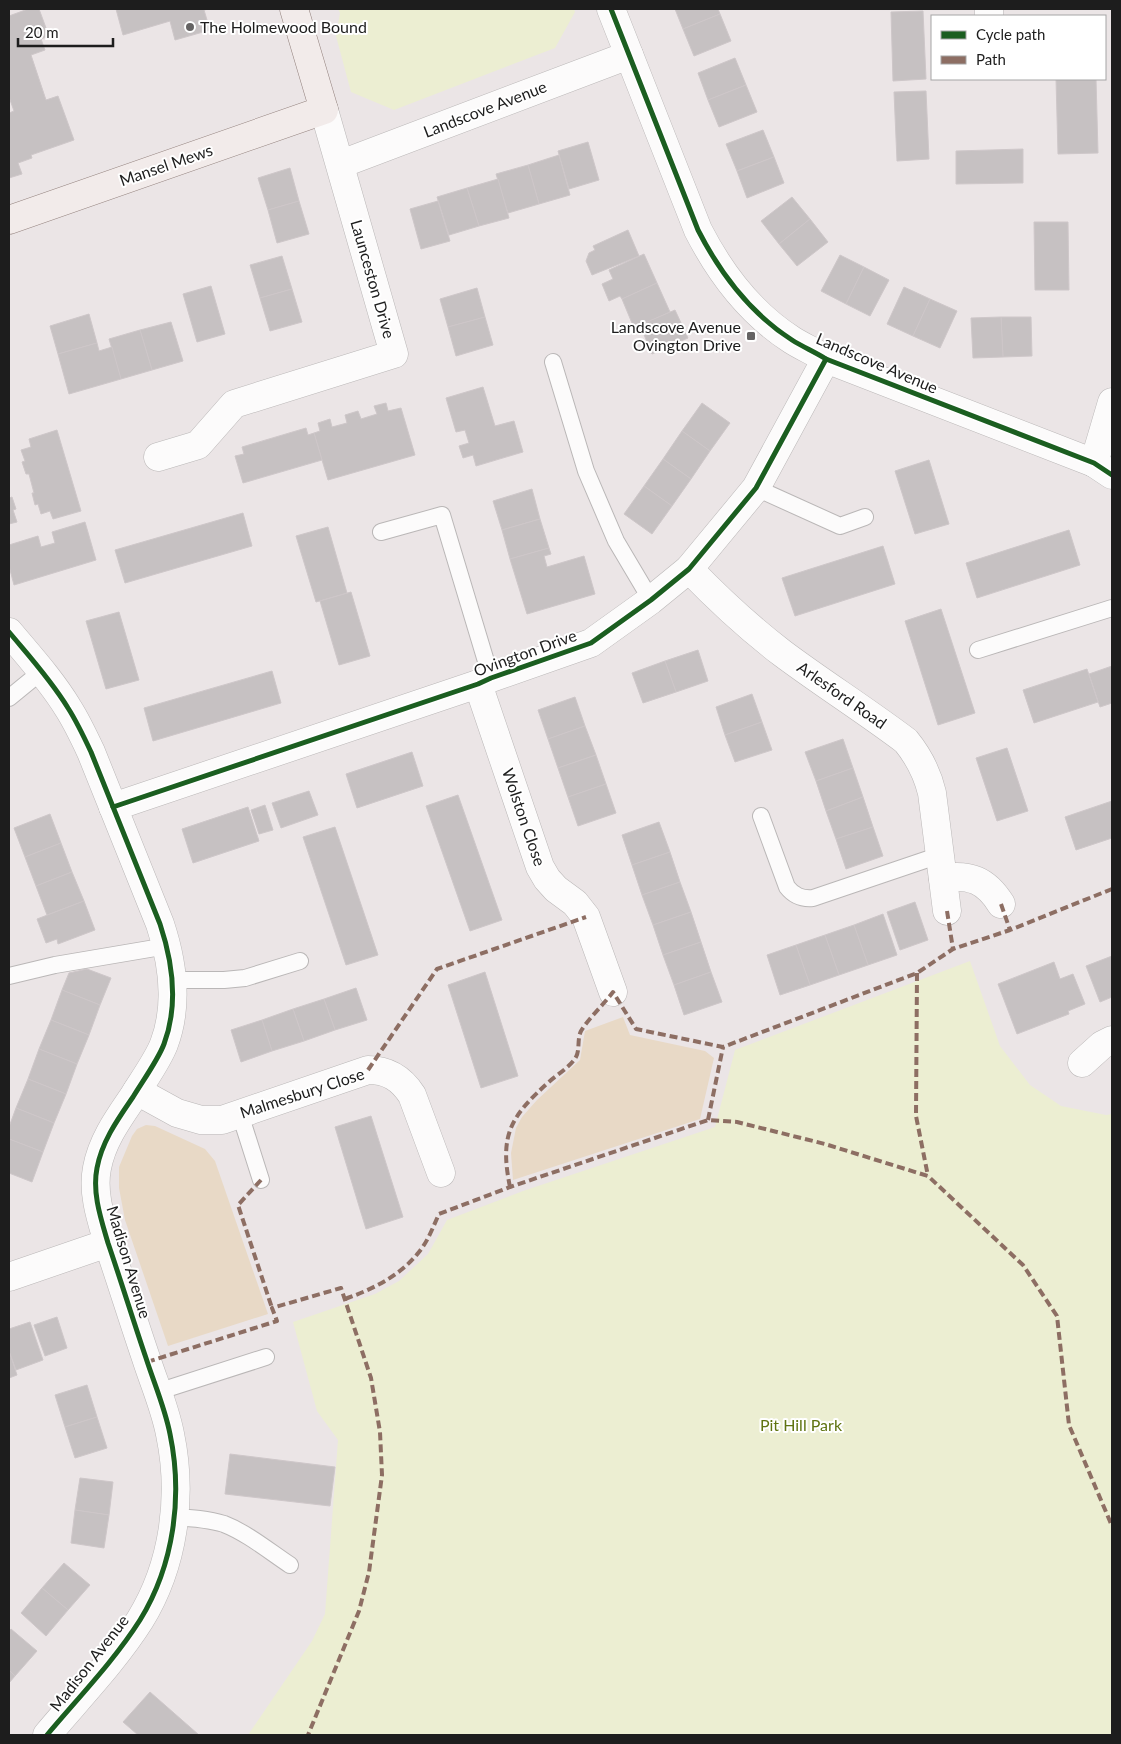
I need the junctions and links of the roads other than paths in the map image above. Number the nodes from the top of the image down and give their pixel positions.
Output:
1 (294, 9) edge
2 (611, 9) edge
3 (630, 55) junction
4 (324, 110) junction
5 (341, 164) junction
6 (9, 220) edge
7 (826, 359) junction
8 (553, 362) dead end
9 (1112, 402) edge
10 (158, 457) dead end
11 (1103, 469) edge
12 (756, 488) junction
13 (865, 517) dead end
14 (381, 532) dead end
15 (688, 569) junction
16 (651, 600) junction
17 (1112, 608) edge
18 (9, 632) edge
19 (978, 650) dead end
20 (42, 672) junction
21 (485, 681) junction
22 (9, 698) edge
23 (113, 807) junction
24 (761, 816) dead end
25 (941, 866) junction
26 (1002, 904) dead end
27 (947, 911) dead end
28 (168, 946) junction
29 (300, 961) dead end
30 (9, 976) edge
31 (173, 980) junction
32 (613, 992) dead end
33 (1112, 1040) edge
34 (1082, 1063) dead end
35 (136, 1091) junction
36 (240, 1114) junction
37 (440, 1172) dead end
38 (260, 1180) dead end
39 (108, 1243) junction
40 (9, 1278) edge
41 (266, 1358) dead end
42 (157, 1392) junction
43 (174, 1517) junction
44 (290, 1564) dead end
45 (47, 1735) edge

1 - 4 street, Launceston Drive
2 - 3 street, Landscove Avenue
3 - 5 street, Landscove Avenue
3 - 7 street, Landscove Avenue
4 - 5 street, Launceston Drive
4 - 6 street, Mansel Mews
5 - 10 street, Launceston Drive
7 - 11 street, Landscove Avenue
7 - 12 street, Ovington Drive
8 - 16 lane
9 - 11 street
12 - 13 lane
12 - 15 street, Ovington Drive
14 - 21 lane
15 - 16 street, Ovington Drive
15 - 25 street, Arlesford Road
16 - 21 street, Ovington Drive
17 - 19 lane
18 - 20 street, Madison Avenue
20 - 22 lane
20 - 23 street, Madison Avenue
21 - 23 street, Ovington Drive
21 - 32 street, Wolston Close
23 - 28 street, Madison Avenue
24 - 25 lane
25 - 26 street
25 - 27 street, Arlesford Road
28 - 30 lane
28 - 31 street, Madison Avenue
29 - 31 lane
31 - 35 street, Madison Avenue
33 - 34 street
35 - 36 street, Malmesbury Close
35 - 39 street, Madison Avenue
36 - 37 street, Malmesbury Close
36 - 38 lane
39 - 40 street
39 - 42 street, Madison Avenue
41 - 42 lane
42 - 43 street, Madison Avenue
43 - 44 lane
43 - 45 street, Madison Avenue

